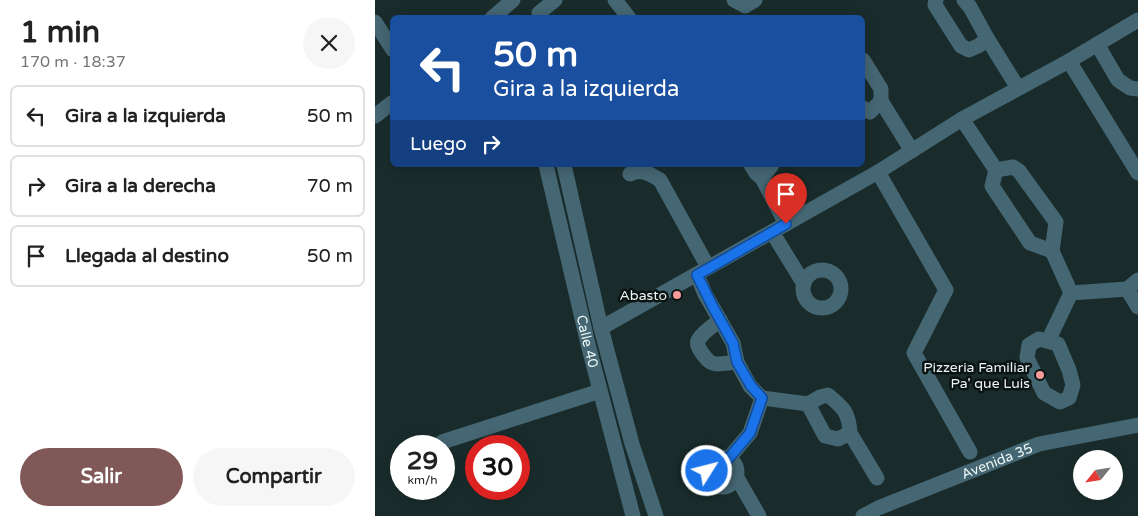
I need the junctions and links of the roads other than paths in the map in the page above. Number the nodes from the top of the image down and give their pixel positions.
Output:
1 (513, 0) edge
2 (555, 0) edge
3 (615, 0) edge
4 (734, 0) edge
5 (755, 0) edge
6 (936, 0) edge
7 (964, 0) edge
8 (497, 11) edge
9 (539, 15) edge
10 (627, 15) edge
11 (1138, 20) edge
12 (375, 22) edge
13 (987, 38) junction
14 (1097, 44) junction
15 (390, 45) edge
16 (1069, 61) junction
17 (865, 63) edge
18 (1018, 88) junction
19 (1138, 90) edge
20 (881, 101) junction
21 (390, 104) edge
22 (865, 109) edge
23 (375, 116) edge
24 (962, 119) junction
25 (912, 151) junction
26 (546, 167) edge
27 (564, 167) edge
28 (752, 167) edge
29 (770, 167) edge
30 (996, 170) junction
31 (878, 172) junction
32 (630, 174) dead end
33 (1138, 174) edge
34 (762, 178) junction
35 (786, 224) junction
36 (772, 232) junction
37 (1052, 251) junction
38 (703, 271) junction
39 (804, 284) dead end
40 (1132, 285) edge
41 (1071, 293) junction
42 (1138, 307) edge
43 (720, 320) junction
44 (601, 328) junction
45 (1049, 340) dead end
46 (737, 362) junction
47 (600, 391) junction
48 (762, 398) junction
49 (808, 404) junction
50 (1138, 425) edge
51 (850, 433) junction
52 (455, 438) edge
53 (969, 452) dead end
54 (728, 459) junction
55 (736, 476) junction
56 (877, 478) dead end
57 (880, 512) edge
58 (633, 516) edge
59 (656, 516) edge
60 (759, 516) edge
61 (863, 516) edge

1 - 8 street
2 - 9 street
3 - 10 street
4 - 5 street
6 - 13 street
7 - 13 street
11 - 14 street
12 - 15 street
13 - 18 street
14 - 16 street
14 - 19 street
16 - 18 street
16 - 33 street
17 - 20 street
18 - 24 street
20 - 22 street
20 - 25 street
21 - 23 street
24 - 25 street
24 - 30 street
25 - 31 street
26 - 47 street, Calle 40
27 - 44 street
28 - 34 street
29 - 34 street
30 - 37 street
30 - 37 street
31 - 35 street
31 - 53 street
32 - 38 street
34 - 35 street
35 - 36 street
36 - 38 street
36 - 39 street
37 - 41 street
38 - 43 street
38 - 44 street
40 - 41 street
40 - 42 street
41 - 45 street
43 - 46 street
43 - 46 street
44 - 59 street
46 - 48 street
47 - 52 street
47 - 58 street, Calle 40
48 - 49 street
48 - 54 street
49 - 51 street
49 - 51 street
50 - 57 street, Avenida 35
51 - 56 street
54 - 55 street
54 - 55 street
55 - 60 street
57 - 61 street, Avenida 35

